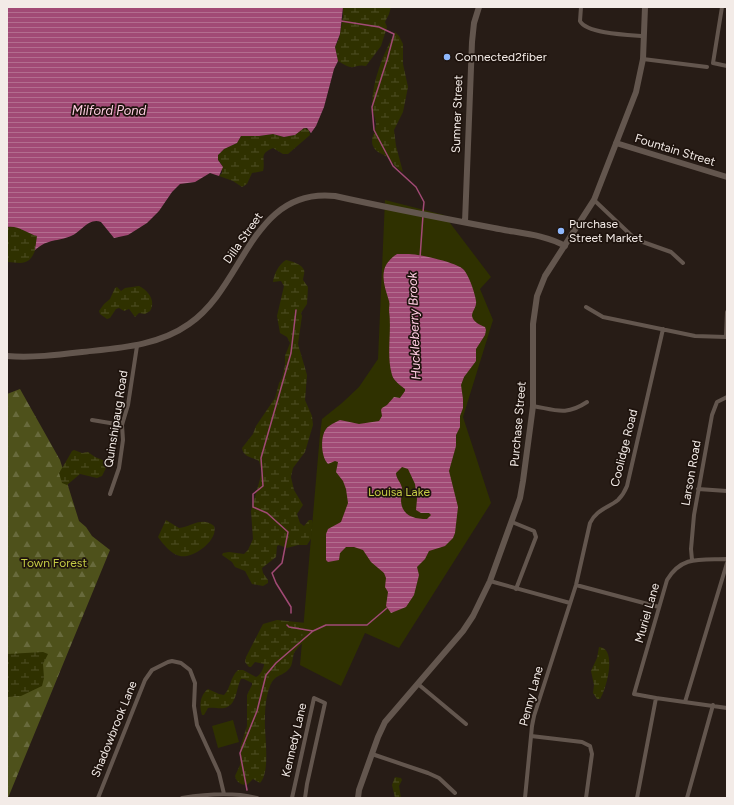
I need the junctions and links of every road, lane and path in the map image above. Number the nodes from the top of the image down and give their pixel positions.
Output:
1 (479, 7) edge
2 (581, 7) edge
3 (645, 7) edge
4 (722, 7) edge
5 (643, 36) junction
6 (643, 59) junction
7 (727, 66) edge
8 (707, 67) dead end
9 (616, 143) junction
10 (727, 177) edge
11 (594, 200) junction
12 (464, 222) junction
13 (565, 246) junction
14 (683, 264) dead end
15 (586, 306) dead end
16 (727, 312) edge
17 (663, 329) junction
18 (726, 337) edge
19 (137, 346) junction
20 (7, 356) edge
21 (727, 397) edge
22 (587, 402) dead end
23 (533, 406) junction
24 (92, 420) dead end
25 (122, 425) junction
26 (698, 489) junction
27 (727, 491) edge
28 (110, 494) dead end
29 (512, 522) junction
30 (727, 559) edge
31 (692, 560) junction
32 (727, 563) edge
33 (490, 581) junction
34 (576, 585) junction
35 (516, 589) junction
36 (570, 603) junction
37 (659, 606) junction
38 (418, 684) junction
39 (656, 698) junction
40 (685, 702) junction
41 (713, 705) junction
42 (727, 708) edge
43 (466, 724) dead end
44 (531, 736) junction
45 (372, 754) junction
46 (455, 793) dead end
47 (224, 794) junction
48 (98, 798) edge
49 (182, 798) edge
50 (258, 798) edge
51 (292, 798) edge
52 (305, 798) edge
53 (358, 798) edge
54 (524, 798) edge
55 (586, 798) edge
56 (637, 798) edge
57 (687, 798) edge

1 - 12 main road, Sumner Street
2 - 5 street
3 - 5 main road, Purchase Street
4 - 7 street
5 - 6 main road, Purchase Street
6 - 8 street
6 - 9 main road, Purchase Street
9 - 10 main road, Fountain Street
9 - 11 main road, Purchase Street
11 - 13 main road, Purchase Street
11 - 14 street
12 - 13 main road, Dilla Street
12 - 19 main road, Dilla Street
13 - 23 main road, Purchase Street
15 - 17 street
16 - 18 street
17 - 18 street
17 - 34 street, Coolidge Road
19 - 20 main road, Dilla Street
19 - 25 street, Quinshipaug Road
21 - 26 street, Larson Road
22 - 23 street
23 - 29 main road, Purchase Street
24 - 25 street
25 - 28 street, Quinshipaug Road
26 - 27 street
26 - 31 street, Larson Road
29 - 33 main road, Purchase Street
29 - 35 street
30 - 31 street, Muriel Lane
31 - 37 street, Muriel Lane
32 - 40 street
33 - 35 street
33 - 38 main road, Purchase Street
34 - 36 street, Coolidge Road
34 - 37 street
35 - 36 street
36 - 44 street, Penny Lane
37 - 39 street, Muriel Lane
38 - 43 street
38 - 45 main road, Purchase Street
39 - 40 street
39 - 56 street
40 - 41 street
41 - 42 street
41 - 57 street
44 - 54 street, Penny Lane
44 - 55 street
45 - 46 street
45 - 53 main road, Purchase Street
47 - 48 street, Shadowbrook Lane
47 - 49 street
47 - 50 street
51 - 52 street, Kennedy Lane

